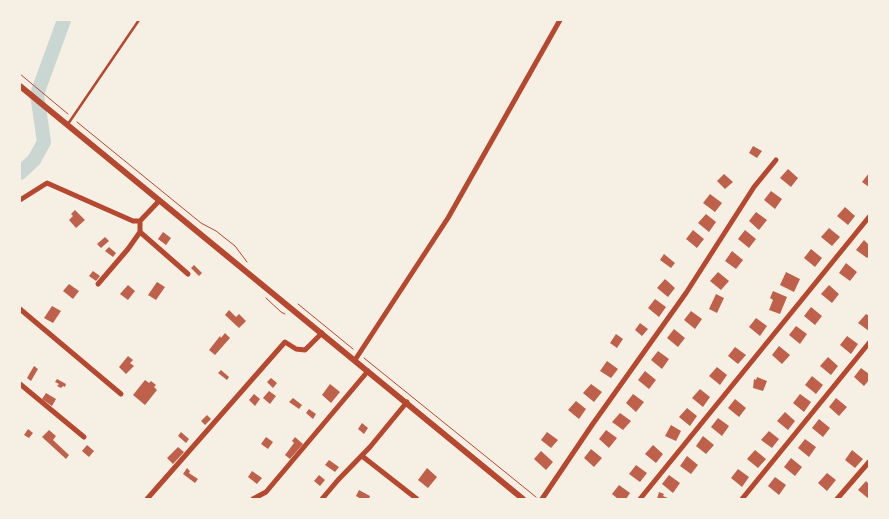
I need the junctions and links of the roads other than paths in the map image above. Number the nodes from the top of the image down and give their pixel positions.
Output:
1 (139, 20) edge
2 (560, 20) edge
3 (21, 87) edge
4 (68, 125) junction
5 (776, 160) dead end
6 (20, 200) edge
7 (159, 202) junction
8 (869, 217) edge
9 (140, 221) junction
10 (140, 232) junction
11 (188, 274) dead end
12 (98, 284) dead end
13 (20, 309) edge
14 (322, 333) junction
15 (869, 343) edge
16 (355, 360) junction
17 (368, 371) junction
18 (20, 384) edge
19 (121, 394) dead end
20 (406, 402) junction
21 (84, 437) dead end
22 (362, 456) junction
23 (869, 462) edge
24 (147, 499) edge
25 (253, 499) edge
26 (322, 499) edge
27 (418, 499) edge
28 (523, 499) edge
29 (542, 499) edge
30 (640, 499) edge
31 (742, 499) edge
32 (837, 499) edge

1 - 4 lane
2 - 16 street
3 - 4 street
4 - 7 street
5 - 29 street
6 - 9 street
7 - 9 street
7 - 14 street
8 - 30 street
9 - 10 street
10 - 11 street
10 - 12 street
13 - 19 street
14 - 16 street
14 - 24 street
15 - 31 street
16 - 17 street
17 - 20 street
17 - 25 street
18 - 21 street
20 - 22 street
20 - 28 street
22 - 26 street
22 - 27 street
23 - 32 street

